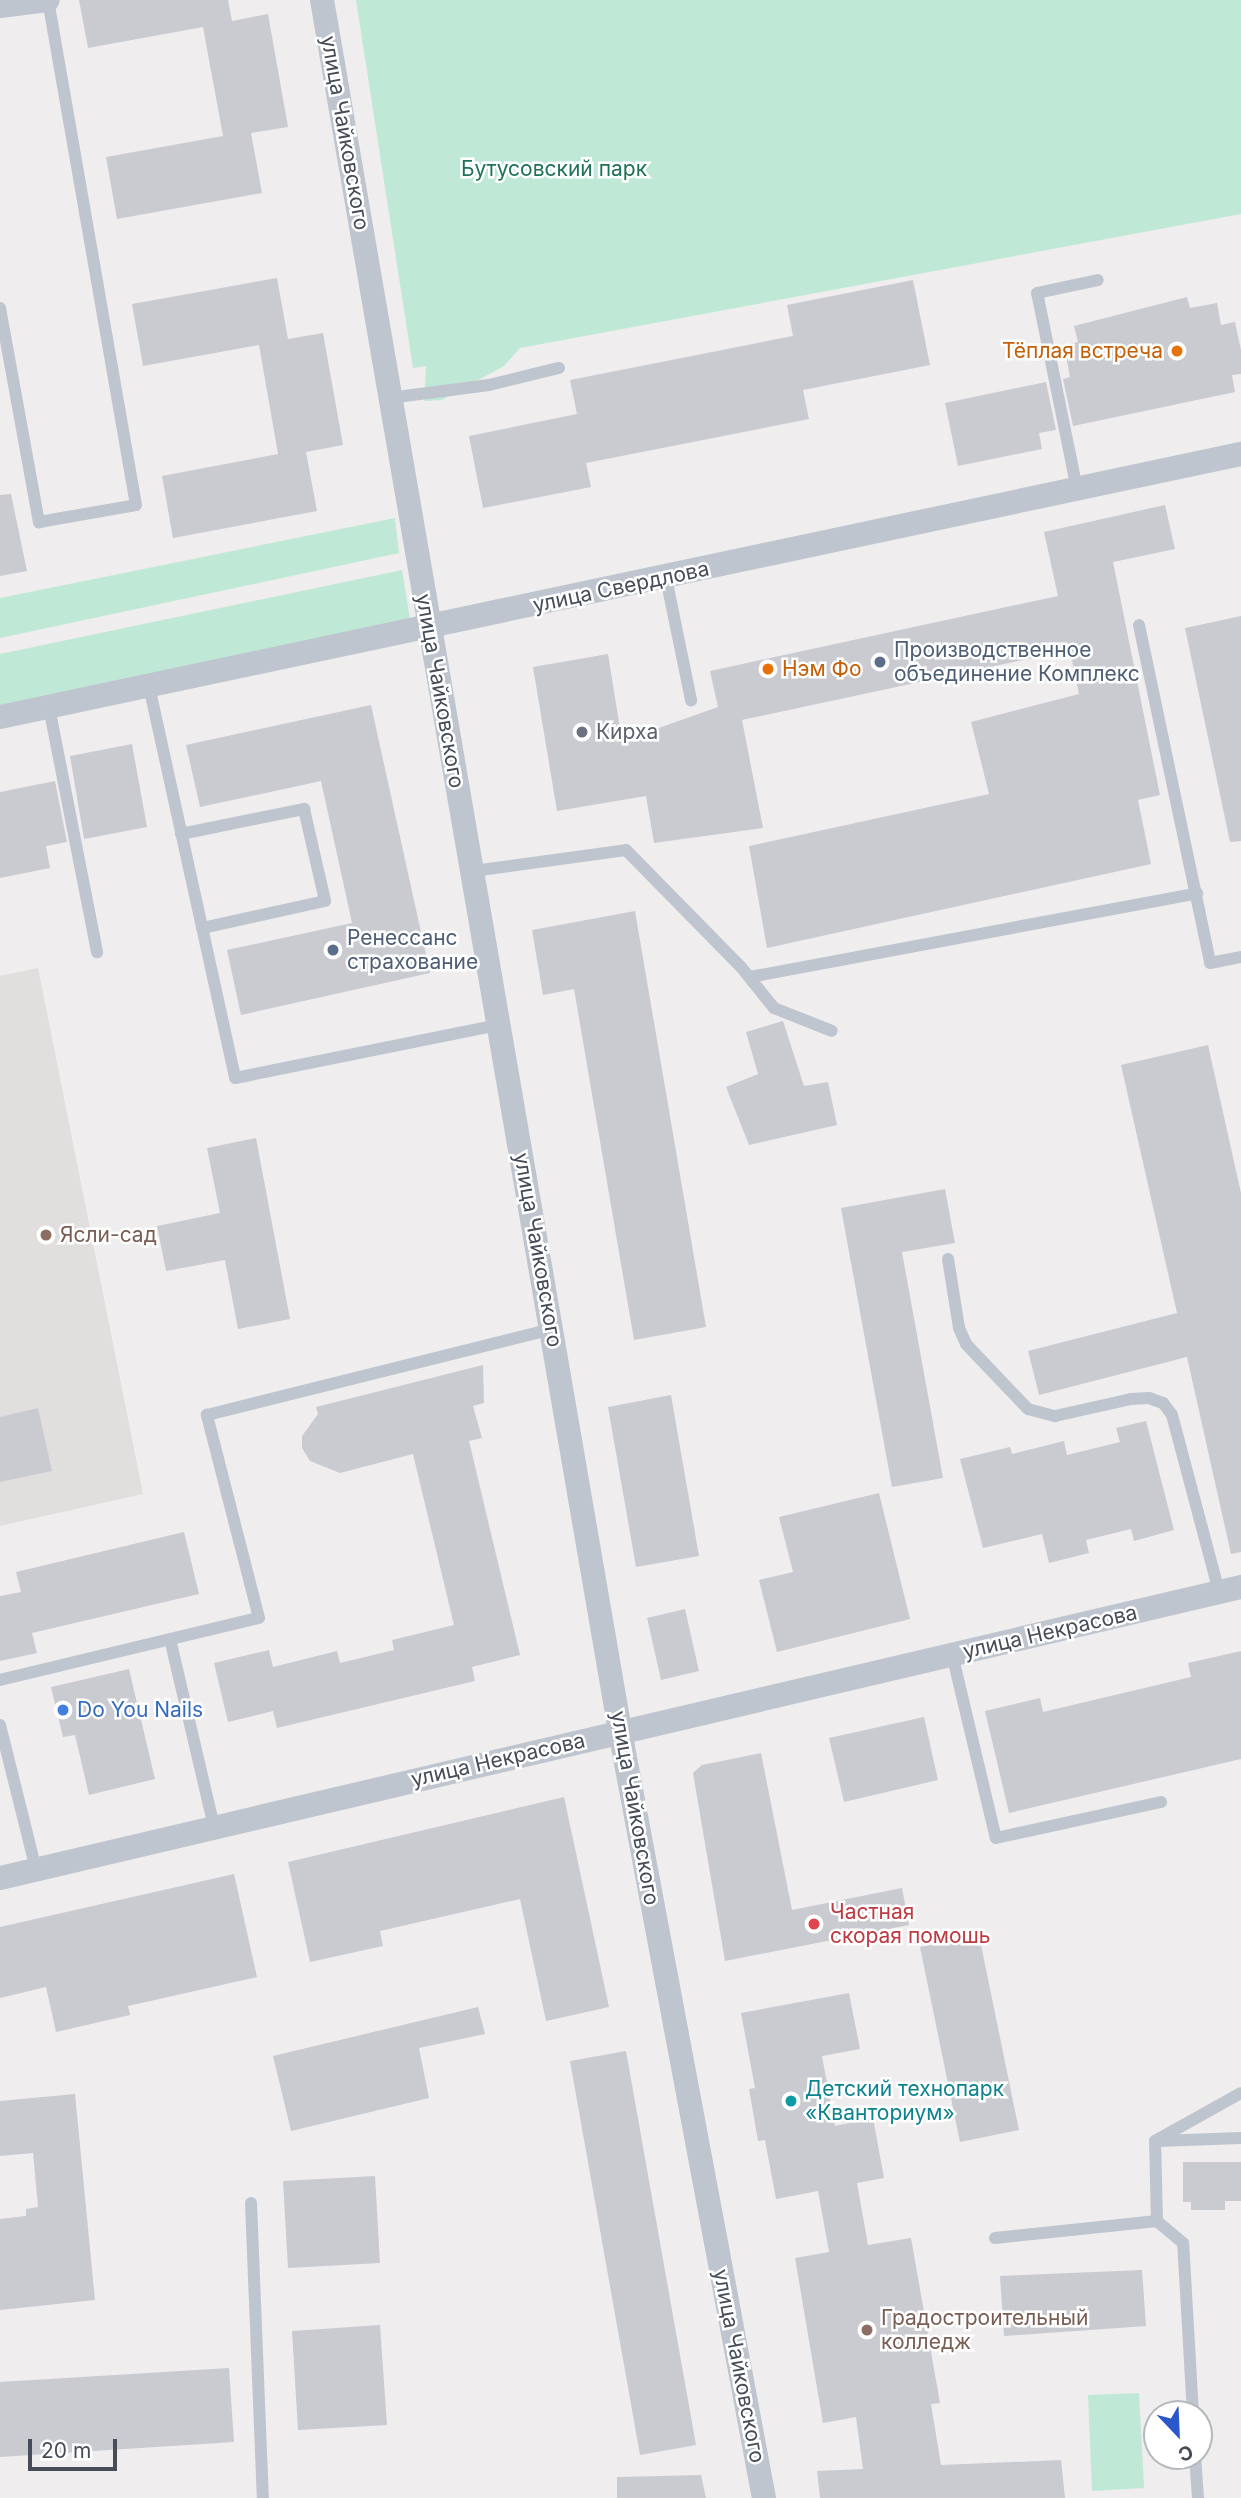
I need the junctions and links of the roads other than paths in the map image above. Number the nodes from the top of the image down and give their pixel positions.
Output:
1 (48, 0) edge
2 (322, 0) edge
3 (0, 6) edge
4 (1098, 280) dead end
5 (0, 308) edge
6 (559, 368) dead end
7 (389, 398) junction
8 (1241, 454) edge
9 (1077, 489) junction
10 (666, 578) junction
11 (1139, 625) dead end
12 (428, 628) junction
13 (149, 686) junction
14 (691, 700) dead end
15 (49, 707) junction
16 (0, 717) edge
17 (181, 834) junction
18 (473, 871) junction
19 (1196, 892) junction
20 (202, 928) junction
21 (97, 952) dead end
22 (1241, 957) edge
23 (750, 977) junction
24 (499, 1025) junction
25 (832, 1031) dead end
26 (947, 1259) dead end
27 (552, 1329) junction
28 (1230, 1590) edge
29 (170, 1639) junction
30 (952, 1654) junction
31 (0, 1680) edge
32 (0, 1725) edge
33 (621, 1731) junction
34 (1161, 1802) dead end
35 (214, 1827) junction
36 (36, 1870) junction
37 (0, 1878) edge
38 (1241, 2093) edge
39 (1241, 2138) edge
40 (1155, 2141) junction
41 (251, 2203) dead end
42 (1157, 2221) junction
43 (995, 2238) dead end
44 (1192, 2400) edge
45 (1196, 2470) edge
46 (262, 2498) edge
47 (764, 2498) edge
48 (1198, 2498) edge

1 - 3 street
1 - 5 lane
2 - 7 street, улица Чайковского
4 - 9 lane
6 - 7 lane
7 - 12 street, улица Чайковского
8 - 9 street, улица Свердлова
9 - 10 street, улица Свердлова
10 - 12 street, улица Свердлова
10 - 14 lane
11 - 19 lane
12 - 13 street, улица Свердлова
12 - 18 street, улица Чайковского
13 - 15 street, улица Свердлова
13 - 17 lane
15 - 16 street, улица Свердлова
15 - 21 lane
17 - 20 lane
17 - 20 lane
18 - 23 lane
18 - 24 street, улица Чайковского
19 - 22 lane
19 - 23 lane
20 - 24 lane
23 - 25 lane
24 - 27 street, улица Чайковского
26 - 28 lane
27 - 29 lane
27 - 33 street, улица Чайковского
28 - 30 street, улица Некрасова
29 - 31 lane
29 - 35 lane
30 - 33 street, улица Некрасова
30 - 34 lane
32 - 36 lane
33 - 35 street, улица Некрасова
33 - 47 street, улица Чайковского
35 - 36 street, улица Некрасова
36 - 37 street, улица Некрасова
38 - 40 lane
39 - 40 lane
40 - 42 lane
41 - 46 lane
42 - 43 lane
42 - 44 lane
45 - 48 lane

